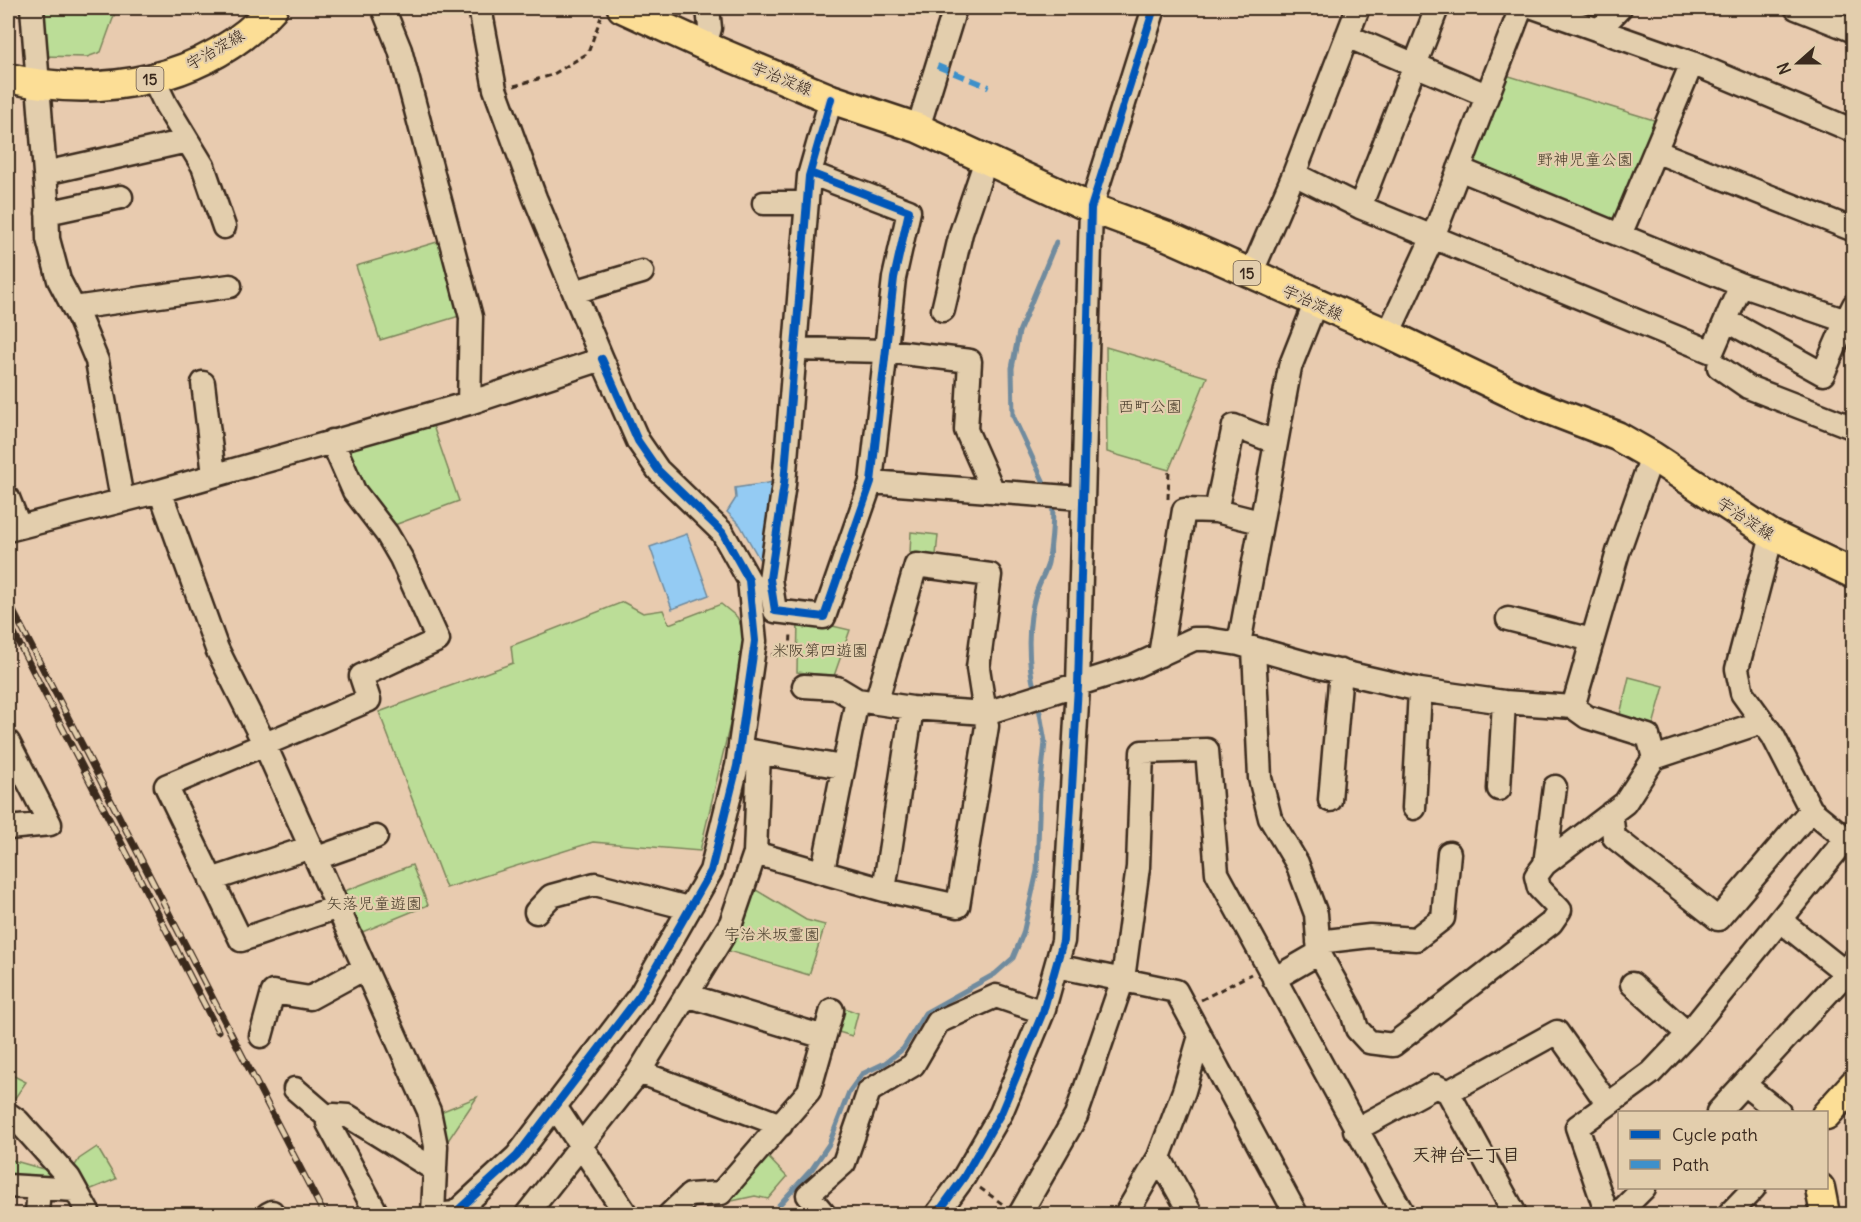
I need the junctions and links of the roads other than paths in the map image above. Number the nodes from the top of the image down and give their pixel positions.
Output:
1 (32, 8) edge
2 (273, 8) edge
3 (383, 8) edge
4 (480, 8) edge
5 (622, 8) edge
6 (708, 8) edge
7 (955, 8) edge
8 (1154, 8) edge
9 (1358, 8) edge
10 (1437, 8) edge
11 (1521, 8) edge
12 (1536, 8) edge
13 (1620, 8) edge
14 (1796, 8) edge
15 (1599, 30) junction
16 (1854, 31) edge
17 (1347, 36) junction
18 (705, 46) junction
19 (1692, 63) junction
20 (1415, 66) junction
21 (8, 78) edge
22 (153, 78) junction
23 (38, 84) junction
24 (1486, 95) junction
25 (831, 99) junction
26 (918, 128) junction
27 (1854, 131) edge
28 (187, 141) junction
29 (1655, 151) junction
30 (986, 160) junction
31 (1459, 169) junction
32 (45, 173) junction
33 (810, 173) junction
34 (1294, 174) junction
35 (121, 197) dead end
36 (764, 203) dead end
37 (807, 203) junction
38 (1360, 207) junction
39 (1091, 208) junction
40 (47, 213) junction
41 (224, 227) dead end
42 (1854, 230) edge
43 (1620, 235) junction
44 (1433, 237) junction
45 (642, 272) dead end
46 (1251, 274) junction
47 (1741, 285) junction
48 (230, 286) dead end
49 (574, 292) junction
50 (1315, 304) junction
51 (74, 308) junction
52 (943, 310) dead end
53 (1851, 317) edge
54 (1726, 320) junction
55 (1388, 334) junction
56 (795, 350) junction
57 (887, 351) junction
58 (602, 359) junction
59 (1719, 367) dead end
60 (203, 383) dead end
61 (469, 403) junction
62 (1854, 428) edge
63 (332, 441) junction
64 (1275, 442) junction
65 (1652, 456) junction
66 (214, 475) junction
67 (871, 482) junction
68 (160, 490) junction
69 (993, 491) junction
70 (8, 498) edge
71 (1081, 498) junction
72 (122, 499) junction
73 (1216, 512) junction
74 (1260, 522) junction
75 (13, 528) edge
76 (1772, 535) junction
77 (1854, 574) edge
78 (1508, 619) dead end
79 (1592, 640) junction
80 (1247, 646) junction
81 (1160, 655) junction
82 (1341, 671) junction
83 (804, 686) dead end
84 (1078, 686) junction
85 (1420, 690) junction
86 (866, 702) junction
87 (1504, 702) junction
88 (1573, 707) junction
89 (912, 708) junction
90 (986, 714) junction
91 (1762, 722) junction
92 (8, 741) edge
93 (264, 743) junction
94 (749, 751) junction
95 (1654, 758) junction
96 (842, 767) junction
97 (1555, 787) dead end
98 (1498, 789) dead end
99 (1330, 800) dead end
100 (1414, 808) dead end
101 (1811, 810) junction
102 (1611, 813) junction
103 (8, 828) edge
104 (1849, 835) edge
105 (376, 837) dead end
106 (314, 852) junction
107 (1449, 853) dead end
108 (755, 854) junction
109 (1545, 864) junction
110 (823, 870) junction
111 (211, 880) junction
112 (884, 890) junction
113 (338, 907) junction
114 (688, 908) junction
115 (537, 912) dead end
116 (1780, 921) junction
117 (1319, 948) junction
118 (1056, 966) junction
119 (1850, 966) edge
120 (365, 968) junction
121 (1270, 972) junction
122 (1124, 979) junction
123 (1632, 984) dead end
124 (686, 995) junction
125 (832, 1010) dead end
126 (1043, 1012) junction
127 (1688, 1034) junction
128 (261, 1036) dead end
129 (824, 1036) junction
130 (1200, 1036) junction
131 (639, 1072) junction
132 (1854, 1084) edge
133 (1745, 1085) junction
134 (295, 1089) dead end
135 (1448, 1092) junction
136 (1607, 1103) junction
137 (556, 1108) junction
138 (1720, 1111) edge
139 (1777, 1111) edge
140 (8, 1114) edge
141 (1828, 1114) edge
142 (331, 1120) junction
143 (781, 1125) junction
144 (1355, 1130) junction
145 (580, 1145) junction
146 (1159, 1157) junction
147 (435, 1170) junction
148 (8, 1186) edge
149 (39, 1188) junction
150 (1643, 1189) edge
151 (1754, 1189) edge
152 (1820, 1189) edge
153 (75, 1190) junction
154 (1015, 1211) edge
155 (37, 1215) edge
156 (89, 1215) edge
157 (377, 1215) edge
158 (434, 1215) edge
159 (446, 1215) edge
160 (526, 1215) edge
161 (626, 1215) edge
162 (670, 1215) edge
163 (824, 1215) edge
164 (937, 1215) edge
165 (1126, 1215) edge
166 (1191, 1215) edge
167 (1296, 1215) edge
168 (1402, 1215) edge
169 (1515, 1215) edge
170 (1607, 1215) edge
171 (1618, 1215) edge
172 (1729, 1215) edge
173 (1825, 1215) edge

1 - 23 street
2 - 22 main road, 宇治淀線 / 15
3 - 61 street
4 - 49 street
5 - 18 main road, 宇治淀線 / 15
6 - 18 street
7 - 26 street
8 - 39 street
9 - 17 street
10 - 20 street
11 - 24 street
12 - 15 street
13 - 15 street
14 - 16 street
15 - 19 street
17 - 20 street
17 - 34 street
18 - 25 main road, 宇治淀線 / 15
19 - 27 street
19 - 29 street
20 - 24 street
20 - 38 street
21 - 23 main road, 宇治淀線 / 15
22 - 23 main road, 宇治淀線 / 15
22 - 28 street
23 - 32 street
24 - 31 street
25 - 26 main road, 宇治淀線 / 15
25 - 33 street
26 - 30 main road, 宇治淀線 / 15
28 - 32 street
28 - 41 street
29 - 42 street
29 - 43 street
30 - 39 main road, 宇治淀線 / 15
30 - 52 street
31 - 43 street
31 - 44 street
32 - 40 street
33 - 37 street
33 - 57 street
34 - 38 street
34 - 46 street
35 - 40 street
36 - 37 street
37 - 56 street
38 - 44 street
39 - 46 main road, 宇治淀線 / 15
39 - 71 street
40 - 51 street
43 - 47 street
44 - 54 street
44 - 55 street
45 - 49 street
46 - 50 main road, 宇治淀線 / 15
47 - 53 street
47 - 54 street
48 - 51 street
49 - 58 street
50 - 55 main road, 宇治淀線 / 15
50 - 64 street
51 - 72 street
53 - 54 street
55 - 65 main road, 宇治淀線 / 15
56 - 57 street
56 - 67 street
57 - 67 street
57 - 69 street
58 - 61 street
58 - 94 street
59 - 62 street
60 - 66 street
61 - 63 street
63 - 66 street
63 - 93 street
64 - 73 street
64 - 74 street
65 - 76 main road, 宇治淀線 / 15
65 - 79 street
66 - 68 street
67 - 69 street
68 - 72 street
68 - 93 street
69 - 71 street
70 - 75 street
71 - 84 street
72 - 75 street
73 - 74 street
73 - 81 street
74 - 80 street
76 - 77 main road, 宇治淀線 / 15
76 - 91 street
78 - 79 street
79 - 88 street
80 - 81 street
80 - 82 street
80 - 117 street
81 - 84 street
82 - 85 street
82 - 99 street
83 - 86 street
84 - 90 street
84 - 118 street
85 - 87 street
85 - 100 street
86 - 89 street
86 - 90 street
86 - 96 street
87 - 88 street
87 - 98 street
88 - 95 street
89 - 90 street
89 - 112 street
90 - 112 street
91 - 95 street
91 - 101 street
92 - 103 street
93 - 106 street
93 - 111 street
94 - 96 street
94 - 108 street
94 - 114 street
95 - 102 street
96 - 110 street
97 - 109 street
101 - 102 street
101 - 104 street
102 - 109 street
104 - 116 street
105 - 106 street
106 - 111 street
106 - 113 street
107 - 117 street
108 - 110 street
108 - 124 street
109 - 117 street
110 - 112 street
111 - 113 street
113 - 120 street
114 - 115 street
114 - 137 street
116 - 119 street
116 - 127 street
117 - 121 street
118 - 122 street
118 - 126 street
119 - 133 street
120 - 128 street
120 - 147 street
121 - 122 street
121 - 144 street
122 - 130 street
122 - 154 street
123 - 127 street
124 - 129 street
124 - 131 street
125 - 129 street
126 - 163 street
126 - 164 street
127 - 136 street
129 - 143 street
130 - 146 street
130 - 167 street
131 - 143 street
131 - 145 street
132 - 141 main road
133 - 138 street
133 - 139 street
134 - 142 street
135 - 136 street
135 - 144 street
135 - 169 street
136 - 170 street
137 - 145 street
137 - 159 street
140 - 153 street
142 - 147 street
142 - 157 street
143 - 162 street
144 - 168 street
145 - 160 street
145 - 161 street
146 - 165 street
146 - 166 street
147 - 158 street
148 - 149 street
149 - 153 street
149 - 155 street
150 - 171 street
151 - 172 street
152 - 173 main road
153 - 156 street

